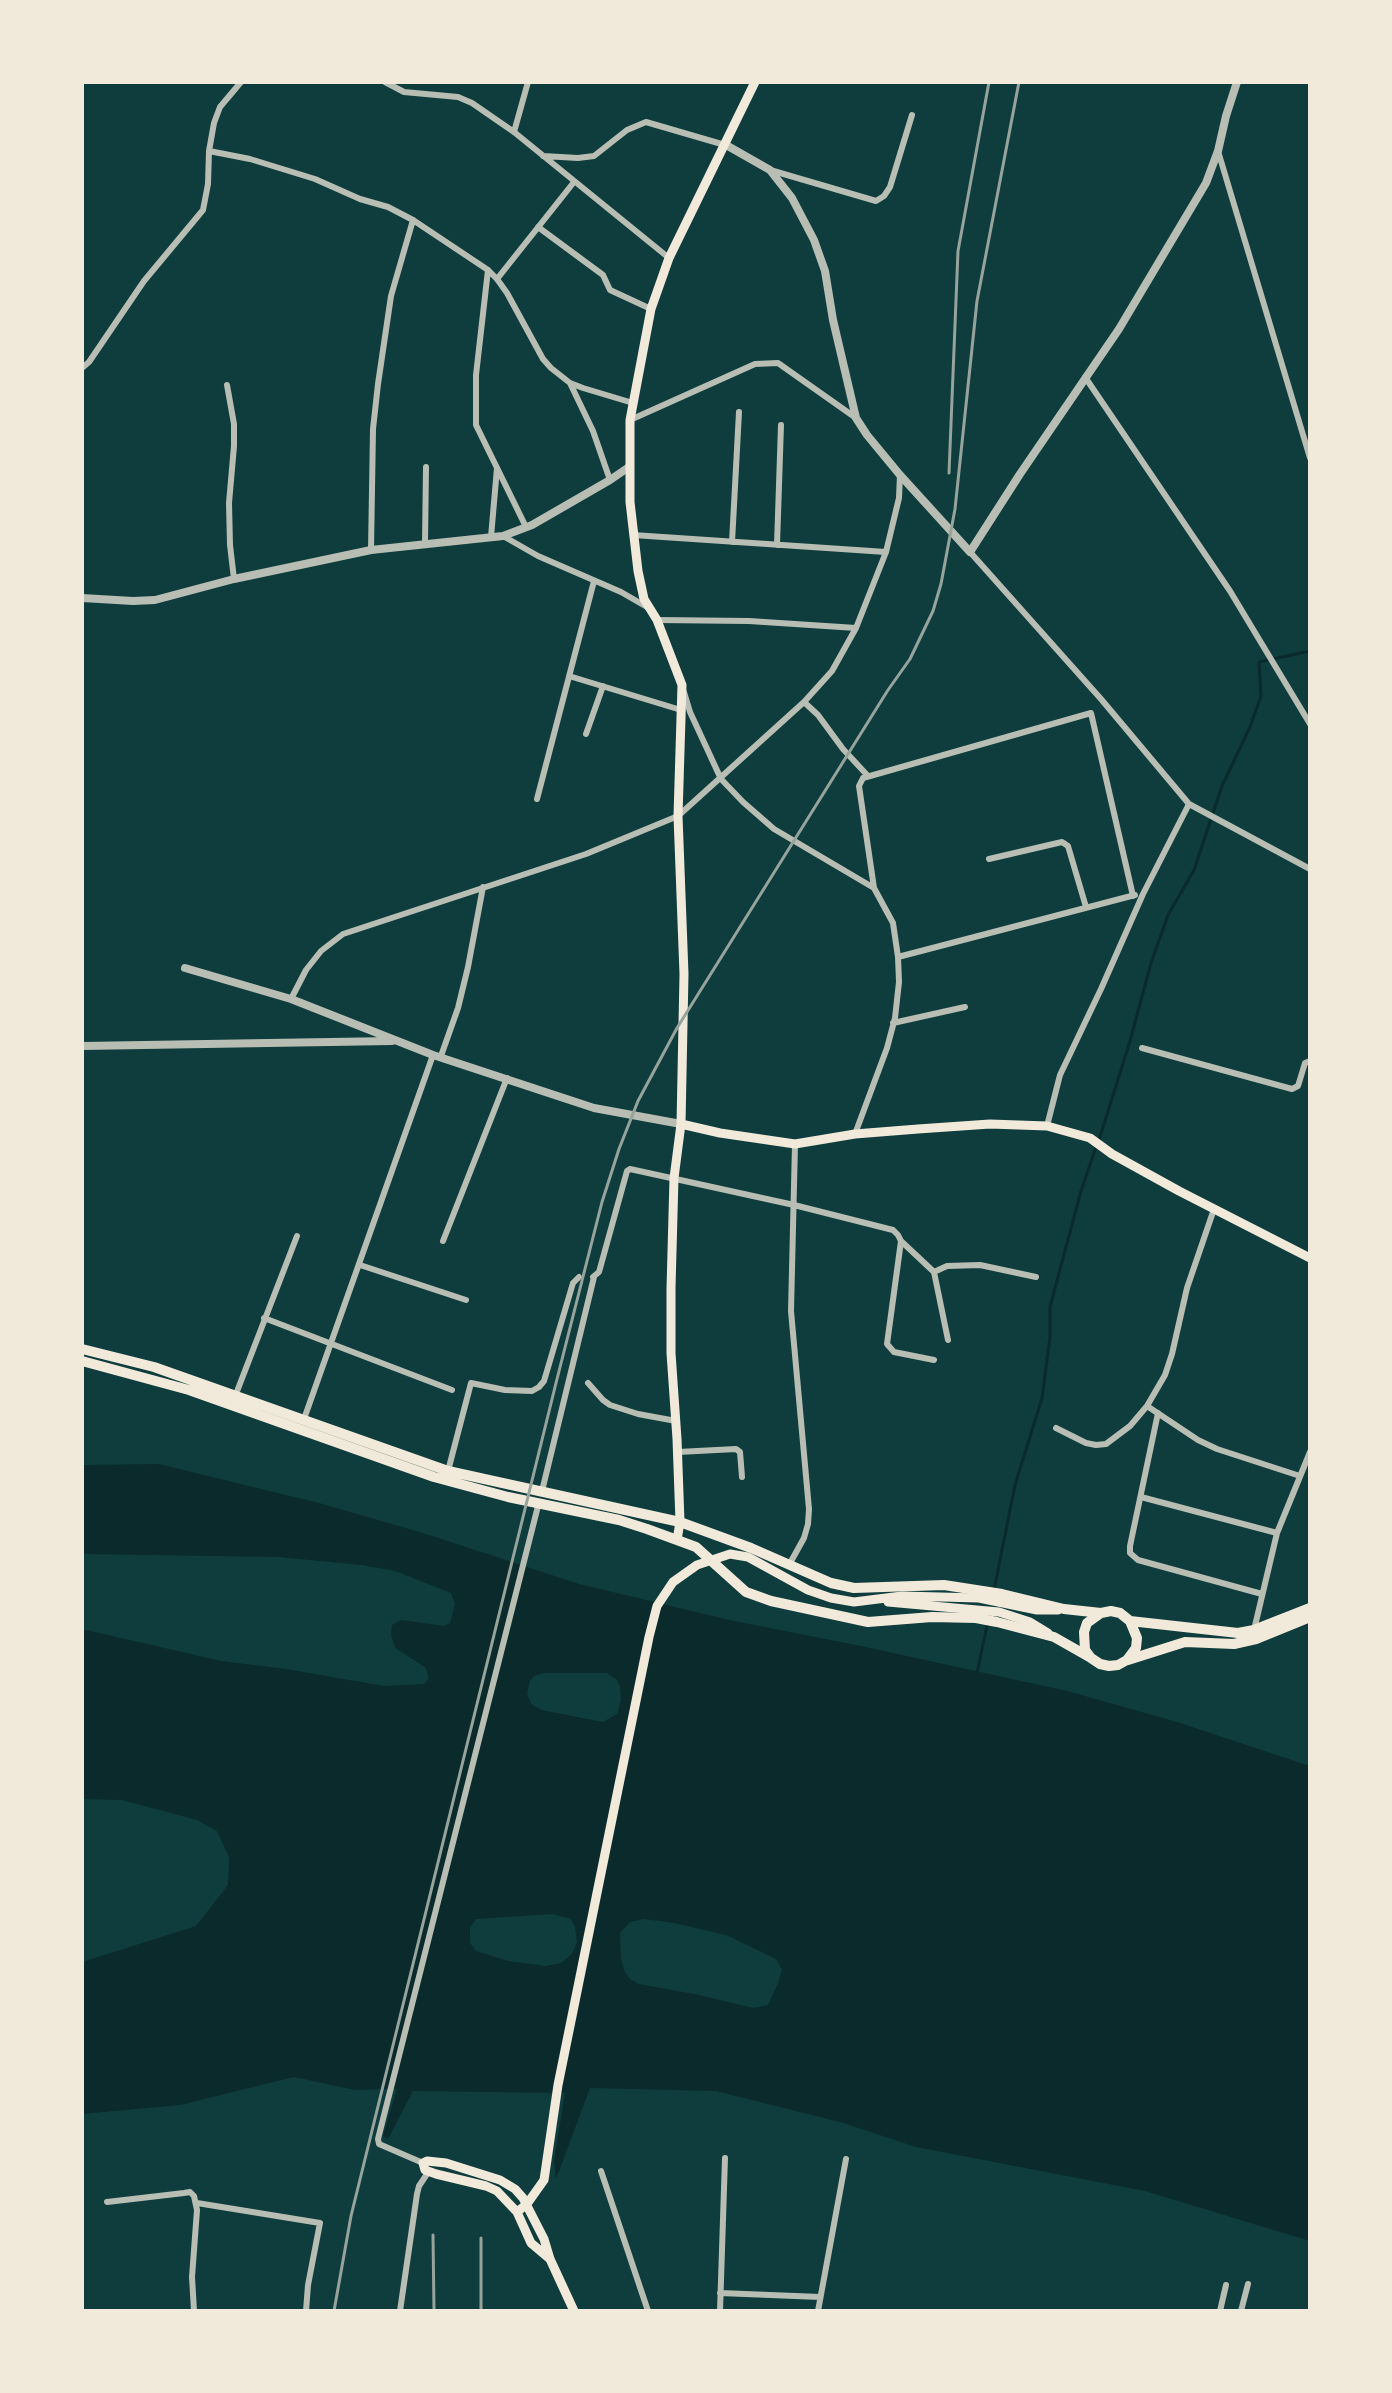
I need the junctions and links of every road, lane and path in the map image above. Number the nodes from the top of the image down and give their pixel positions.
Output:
1 (241, 82) edge
2 (385, 82) edge
3 (528, 82) edge
4 (755, 82) edge
5 (1237, 82) edge
6 (912, 115) dead end
7 (514, 132) junction
8 (726, 145) junction
9 (209, 151) junction
10 (1218, 151) junction
11 (543, 156) junction
12 (770, 170) junction
13 (574, 182) junction
14 (413, 220) junction
15 (538, 227) junction
16 (669, 258) junction
17 (488, 270) junction
18 (497, 279) junction
19 (651, 309) junction
20 (82, 368) edge
21 (1085, 377) junction
22 (570, 383) junction
23 (227, 385) dead end
24 (633, 403) junction
25 (739, 412) dead end
26 (856, 418) junction
27 (630, 420) junction
28 (781, 425) dead end
29 (1310, 458) edge
30 (426, 467) dead end
31 (629, 467) junction
32 (497, 468) junction
33 (900, 475) junction
34 (610, 480) junction
35 (526, 527) junction
36 (633, 535) junction
37 (503, 536) junction
38 (491, 537) junction
39 (732, 542) junction
40 (425, 543) junction
41 (777, 545) junction
42 (371, 550) junction
43 (886, 552) junction
44 (970, 552) junction
45 (234, 579) junction
46 (594, 581) junction
47 (82, 598) edge
48 (651, 609) junction
49 (657, 620) junction
50 (856, 628) junction
51 (569, 676) junction
52 (682, 685) junction
53 (603, 686) junction
54 (1101, 699) junction
55 (804, 702) junction
56 (681, 710) junction
57 (1091, 713) junction
58 (1310, 724) edge
59 (586, 734) dead end
60 (868, 776) junction
61 (721, 779) junction
62 (537, 799) dead end
63 (1189, 804) junction
64 (678, 816) junction
65 (989, 859) dead end
66 (1310, 869) edge
67 (483, 887) junction
68 (874, 888) junction
69 (1143, 894) junction
70 (1133, 896) junction
71 (1086, 907) junction
72 (898, 957) junction
73 (185, 968) dead end
74 (291, 999) junction
75 (965, 1007) dead end
76 (893, 1023) junction
77 (397, 1041) junction
78 (82, 1046) edge
79 (1142, 1048) dead end
80 (437, 1056) junction
81 (1310, 1061) edge
82 (507, 1078) junction
83 (681, 1124) junction
84 (1047, 1126) junction
85 (855, 1134) junction
86 (795, 1144) junction
87 (674, 1178) junction
88 (794, 1205) junction
89 (1214, 1209) junction
90 (297, 1236) dead end
91 (443, 1241) dead end
92 (901, 1241) junction
93 (1310, 1258) edge
94 (360, 1265) junction
95 (934, 1272) junction
96 (579, 1277) dead end
97 (1036, 1277) dead end
98 (466, 1300) dead end
99 (264, 1318) junction
100 (948, 1340) dead end
101 (331, 1344) junction
102 (82, 1349) edge
103 (934, 1360) dead end
104 (82, 1361) edge
105 (588, 1383) dead end
106 (452, 1390) dead end
107 (236, 1394) junction
108 (1147, 1406) junction
109 (1158, 1413) junction
110 (304, 1419) junction
111 (676, 1421) junction
112 (1056, 1428) dead end
113 (678, 1452) junction
114 (1309, 1454) edge
115 (448, 1471) junction
116 (1300, 1476) junction
117 (742, 1477) dead end
118 (1141, 1497) junction
119 (680, 1522) junction
120 (1277, 1533) junction
121 (677, 1540) junction
122 (789, 1565) junction
123 (1262, 1594) junction
124 (979, 1604) junction
125 (1000, 1607) junction
126 (1310, 1608) edge
127 (1101, 1613) junction
128 (1310, 1617) edge
129 (1130, 1621) junction
130 (1254, 1630) junction
131 (1091, 1658) junction
132 (1127, 1660) junction
133 (725, 2158) dead end
134 (846, 2159) dead end
135 (426, 2167) junction
136 (601, 2171) dead end
137 (479, 2179) junction
138 (107, 2202) dead end
139 (197, 2203) junction
140 (527, 2204) junction
141 (517, 2212) junction
142 (550, 2259) junction
143 (1248, 2284) dead end
144 (1226, 2285) dead end
145 (720, 2293) junction
146 (820, 2297) junction
147 (194, 2311) edge
148 (306, 2311) edge
149 (400, 2311) edge
150 (574, 2311) edge
151 (648, 2311) edge
152 (720, 2311) edge
153 (818, 2311) edge
154 (1220, 2311) edge
155 (1241, 2311) edge

1 - 9 street
2 - 7 street
3 - 7 street
4 - 8 main road
5 - 10 street
6 - 12 street
7 - 11 street
8 - 11 street
8 - 12 street
8 - 16 main road
9 - 14 street
9 - 20 street
10 - 21 street
10 - 29 street
11 - 13 street
12 - 26 street
13 - 15 street
13 - 16 street
14 - 17 street
14 - 42 street
15 - 18 street
15 - 19 street
16 - 19 main road
17 - 18 street
17 - 32 street
18 - 22 street
19 - 24 main road
21 - 44 street
21 - 58 street
22 - 24 street
22 - 34 street
23 - 45 street
24 - 27 main road
25 - 39 street
26 - 27 street
26 - 33 street
27 - 31 main road
28 - 41 street
30 - 40 street
31 - 34 street
31 - 36 main road
32 - 35 street
32 - 38 street
33 - 43 street
33 - 44 street
34 - 35 street
35 - 37 street
36 - 39 street
36 - 48 main road
37 - 38 street
37 - 46 street
38 - 40 street
39 - 41 street
40 - 42 street
41 - 43 street
42 - 45 street
43 - 50 street
44 - 54 street
45 - 47 street
46 - 48 street
46 - 51 street
48 - 49 main road
49 - 50 street
49 - 52 main road
50 - 55 street
51 - 53 street
51 - 62 street
52 - 56 main road
52 - 61 street
53 - 56 street
53 - 59 street
54 - 57 street
54 - 63 street
55 - 60 street
55 - 61 street
56 - 64 main road
57 - 60 street
57 - 70 street
60 - 68 street
61 - 64 street
61 - 68 street
63 - 66 street
63 - 69 street
64 - 67 street
64 - 83 main road
65 - 71 street
67 - 74 street
67 - 80 street
68 - 72 street
69 - 70 street
69 - 84 street
70 - 71 street
71 - 72 street
72 - 76 street
73 - 74 street
74 - 77 street
75 - 76 street
76 - 85 street
77 - 78 street
77 - 80 street
79 - 81 street
80 - 82 street
80 - 94 street
82 - 83 street
82 - 91 street
83 - 86 main road
83 - 87 main road
84 - 85 main road
84 - 89 main road
85 - 86 main road
86 - 88 street
87 - 88 street
87 - 111 main road
87 - 135 street
88 - 92 street
88 - 122 street
89 - 93 main road
89 - 108 street
90 - 99 street
92 - 95 street
92 - 103 street
94 - 98 street
94 - 101 street
95 - 97 street
95 - 100 street
96 - 115 street
99 - 101 street
99 - 107 street
101 - 106 street
101 - 110 street
102 - 107 main road
104 - 121 main road
105 - 111 street
107 - 110 main road
108 - 109 street
108 - 112 street
109 - 116 street
109 - 118 street
110 - 115 main road
111 - 113 main road
113 - 117 street
113 - 119 main road
114 - 116 street
115 - 119 main road
116 - 120 street
118 - 120 street
118 - 123 street
119 - 121 main road
119 - 122 main road
120 - 123 street
121 - 124 main road
122 - 124 main road
123 - 130 street
124 - 125 main road
124 - 125 main road
124 - 140 main road
125 - 127 main road
125 - 131 main road
126 - 130 main road
127 - 129 main road
127 - 131 main road
128 - 132 main road
129 - 130 main road
129 - 132 main road
131 - 132 main road
133 - 145 street
134 - 146 street
135 - 137 main road
135 - 149 street
136 - 151 street
137 - 140 main road
137 - 141 main road
138 - 139 street
139 - 147 street
139 - 148 street
140 - 141 main road
140 - 142 main road
141 - 142 main road
142 - 150 main road
143 - 155 street
144 - 154 street
145 - 146 street
145 - 152 street
146 - 153 street

